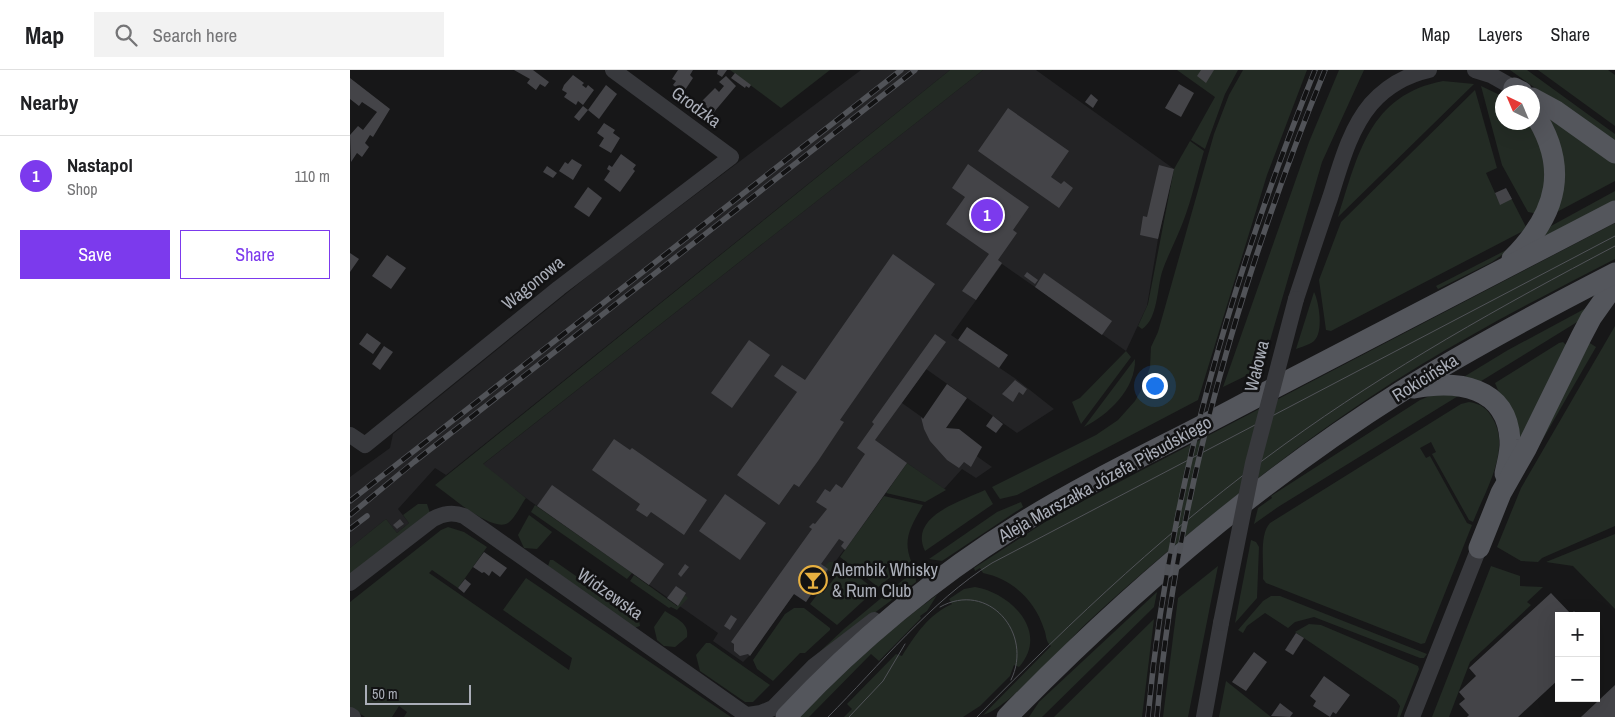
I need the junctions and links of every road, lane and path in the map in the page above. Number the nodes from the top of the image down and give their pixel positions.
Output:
1 (613, 70) edge
2 (1429, 70) edge
3 (1475, 70) edge
4 (1508, 85) edge
5 (1540, 102) edge
6 (1540, 124) edge
7 (1615, 153) edge
8 (731, 158) joint
9 (1615, 211) edge
10 (1615, 272) edge
11 (1494, 274) junction
12 (1615, 284) edge
13 (1402, 391) junction
14 (350, 435) edge
15 (1501, 493) junction
16 (1479, 548) joint
17 (350, 583) edge
18 (901, 608) junction
19 (749, 716) edge
20 (786, 717) edge
21 (1007, 717) edge
22 (1204, 717) edge
23 (1412, 717) edge

1 - 8 street, Grodzka
2 - 22 street, Wałowa, bridge
3 - 4 street
5 - 7 main road
6 - 11 main road
8 - 14 street, Wagonowa
9 - 11 main road
10 - 13 main road, Rokicińska
11 - 18 main road, Aleja Marszałka Józefa Piłsudskiego
12 - 15 main road
13 - 15 main road
13 - 21 main road, Rokicińska
15 - 16 main road
16 - 23 street
17 - 19 street, Widzewska
18 - 19 street, Widzewska
18 - 20 main road, Aleja Marszałka Józefa Piłsudskiego

